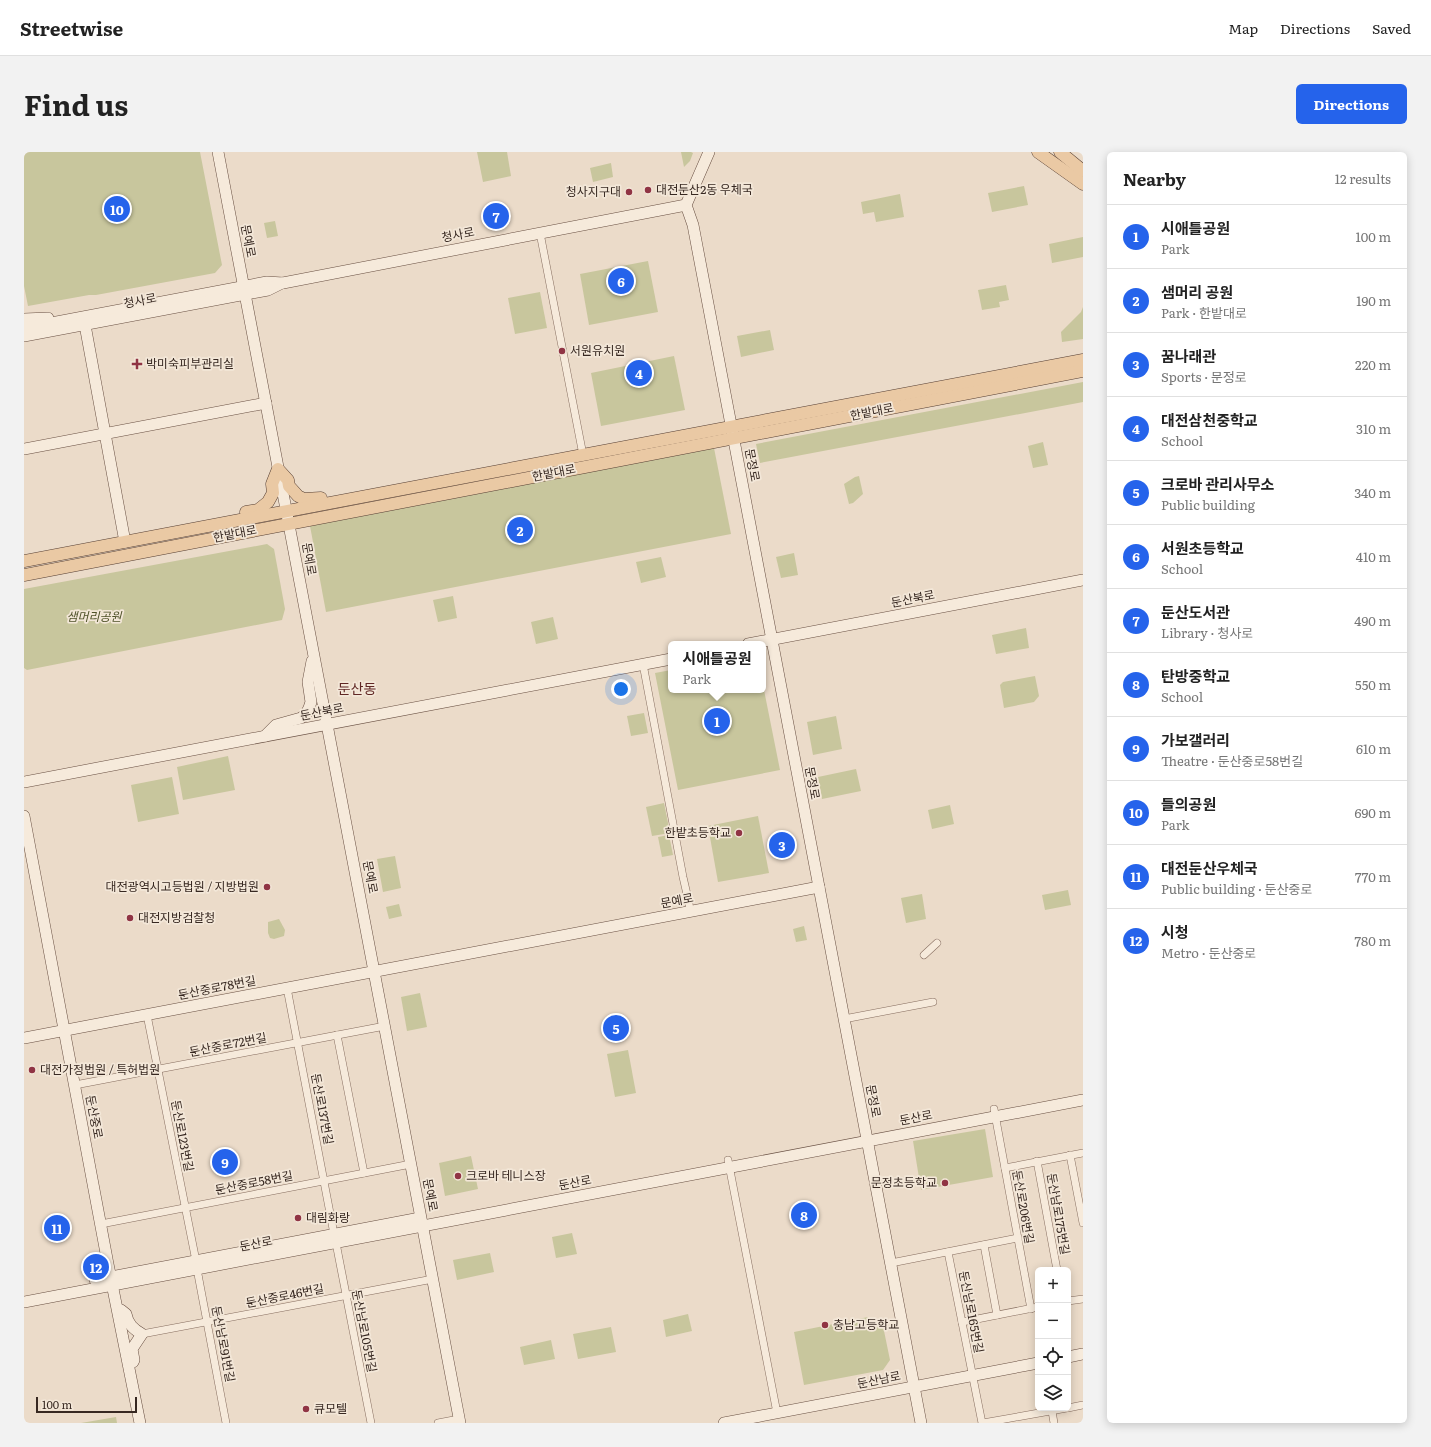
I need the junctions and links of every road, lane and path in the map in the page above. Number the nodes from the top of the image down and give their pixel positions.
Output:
1 (218, 152) edge
2 (709, 152) edge
3 (1060, 152) edge
4 (1066, 152) edge
5 (1042, 155) edge
6 (1083, 162) edge
7 (1083, 170) edge
8 (1083, 184) edge
9 (1083, 192) edge
10 (686, 205) junction
11 (540, 233) junction
12 (244, 290) junction
13 (24, 319) edge
14 (77, 323) junction
15 (24, 328) edge
16 (24, 336) edge
17 (24, 342) edge
18 (1083, 360) edge
19 (1083, 371) edge
20 (266, 403) junction
21 (731, 426) junction
22 (105, 433) junction
23 (734, 439) junction
24 (24, 448) edge
25 (583, 455) junction
26 (278, 469) junction
27 (332, 503) junction
28 (287, 512) junction
29 (239, 520) junction
30 (289, 524) junction
31 (125, 542) junction
32 (24, 561) edge
33 (24, 575) edge
34 (1083, 580) edge
35 (771, 640) junction
36 (765, 641) edge
37 (314, 656) junction
38 (668, 660) edge
39 (643, 664) junction
40 (327, 724) junction
41 (264, 736) junction
42 (24, 782) edge
43 (24, 816) edge
44 (819, 887) junction
45 (690, 912) junction
46 (937, 943) dead end
47 (924, 955) dead end
48 (374, 971) junction
49 (287, 988) junction
50 (933, 1002) dead end
51 (147, 1015) junction
52 (844, 1019) junction
53 (384, 1026) junction
54 (64, 1030) junction
55 (337, 1035) junction
56 (24, 1038) edge
57 (298, 1043) junction
58 (158, 1069) junction
59 (75, 1085) junction
60 (1083, 1092) edge
61 (1083, 1100) edge
62 (995, 1113) junction
63 (867, 1137) junction
64 (1083, 1153) edge
65 (1070, 1155) junction
66 (1037, 1161) junction
67 (411, 1164) junction
68 (729, 1164) junction
69 (1005, 1168) junction
70 (364, 1173) junction
71 (324, 1181) junction
72 (185, 1207) junction
73 (422, 1222) junction
74 (1083, 1223) edge
75 (101, 1224) junction
76 (335, 1238) junction
77 (1018, 1238) junction
78 (984, 1245) junction
79 (948, 1252) junction
80 (891, 1263) junction
81 (196, 1265) junction
82 (1056, 1267) edge
83 (433, 1279) junction
84 (112, 1281) junction
85 (24, 1294) edge
86 (346, 1296) junction
87 (1083, 1299) edge
88 (1071, 1301) edge
89 (24, 1302) edge
90 (117, 1308) junction
91 (1034, 1308) edge
92 (997, 1315) junction
93 (207, 1322) junction
94 (962, 1322) junction
95 (142, 1334) junction
96 (1083, 1354) edge
97 (1071, 1356) edge
98 (1035, 1364) edge
99 (129, 1368) junction
100 (973, 1376) junction
101 (914, 1387) junction
102 (1083, 1406) edge
103 (1071, 1408) edge
104 (1052, 1411) joint
105 (777, 1413) junction
106 (1018, 1420) edge
107 (459, 1421) edge
108 (140, 1423) edge
109 (226, 1423) edge
110 (371, 1423) edge
111 (438, 1423) edge
112 (724, 1423) edge
113 (921, 1423) edge
114 (983, 1423) edge
115 (1054, 1423) edge

1 - 12 main road, 문예로
2 - 10 main road
3 - 7 main road
4 - 6 main road
5 - 8 main road
5 - 9 main road
10 - 11 main road, 청사로
10 - 21 main road, 문정로
11 - 12 main road, 청사로
11 - 25 street
12 - 14 main road, 청사로
12 - 20 main road, 문예로
13 - 14 main road
14 - 15 main road, 청사로
14 - 16 main road, 청사로
14 - 17 main road
14 - 22 main road
18 - 21 main road, 한밭대로
19 - 23 main road, 한밭대로
20 - 22 main road
20 - 26 main road, 문예로
21 - 23 main road, 문정로
21 - 25 main road, 한밭대로
22 - 24 main road
22 - 31 main road
23 - 30 main road, 한밭대로
23 - 35 main road, 문정로
25 - 27 main road, 한밭대로
26 - 27 main road
26 - 28 main road, 문예로
26 - 29 main road
27 - 28 main road, 한밭대로
28 - 29 main road, 한밭대로
28 - 30 main road, 문예로
29 - 31 main road, 한밭대로
30 - 33 main road, 한밭대로
30 - 37 main road, 문예로
31 - 32 main road, 한밭대로
34 - 35 main road, 둔산북로
35 - 36 main road, 둔산북로
35 - 44 main road, 문정로
37 - 40 main road, 문예로
37 - 41 main road
38 - 39 main road, 둔산북로
39 - 40 main road, 둔산북로
39 - 45 street
40 - 41 main road, 둔산북로
40 - 48 main road, 문예로
41 - 42 main road, 둔산북로
43 - 54 main road, 둔산중로
44 - 45 main road, 문예로
44 - 52 main road, 문정로
45 - 48 main road, 문예로
46 - 47 street
48 - 49 main road, 둔산중로78번길
48 - 53 main road, 문예로
49 - 51 main road, 둔산중로78번길
49 - 57 street, 둔산로137번길
50 - 52 street
51 - 54 main road, 둔산중로78번길
51 - 58 street, 둔산로123번길
52 - 63 main road, 문정로
53 - 55 street, 둔산중로72번길
53 - 67 main road, 문예로
54 - 56 main road, 둔산중로78번길
54 - 59 main road, 둔산중로
55 - 57 street, 둔산중로72번길
55 - 70 street
57 - 58 street, 둔산중로72번길
57 - 71 street, 둔산로137번길
58 - 59 street, 둔산중로72번길
58 - 72 street, 둔산로123번길
59 - 75 main road, 둔산중로
60 - 62 main road, 둔산로
61 - 62 main road, 둔산로
62 - 63 main road, 둔산로
62 - 69 street, 둔산로206번길
63 - 68 main road, 둔산로
63 - 80 main road, 문정로
64 - 65 street
65 - 66 street
65 - 74 street
66 - 69 street
66 - 82 street, 둔산남로175번길
67 - 70 street, 둔산중로58번길
67 - 73 main road, 문예로
68 - 73 main road, 둔산로
68 - 105 street
69 - 77 street, 둔산로206번길
70 - 71 street, 둔산중로58번길
71 - 72 street, 둔산중로58번길
71 - 76 street, 둔산로137번길
72 - 75 street, 둔산중로58번길
72 - 81 street, 둔산로123번길
73 - 76 main road, 둔산로
73 - 83 main road, 문예로
75 - 84 main road, 둔산중로
76 - 81 main road, 둔산로
76 - 86 street, 둔산남로105번길
77 - 78 street
77 - 91 street, 둔산로206번길
78 - 79 street
78 - 92 street
79 - 80 street
79 - 94 street, 둔산남로165번길
80 - 101 main road, 문정로
81 - 84 main road, 둔산로
81 - 93 street, 둔산남로91번길
83 - 86 street, 둔산중로46번길
83 - 107 main road, 문예로
84 - 85 main road, 둔산로
84 - 89 main road, 둔산로
84 - 90 main road, 둔산중로
86 - 93 street, 둔산중로46번길
86 - 110 street, 둔산남로105번길
87 - 88 street
90 - 95 main road
90 - 99 main road, 둔산중로
91 - 92 street
92 - 94 street
93 - 95 street, 둔산중로46번길
93 - 109 street, 둔산남로91번길
94 - 100 street, 둔산남로165번길
95 - 99 main road
96 - 97 main road
98 - 100 main road, 둔산남로
99 - 108 main road, 둔산중로
100 - 101 main road, 둔산남로
100 - 114 street, 둔산남로165번길
101 - 105 main road, 둔산남로
101 - 113 main road, 문정로
102 - 103 street
104 - 106 street
104 - 115 street
105 - 112 main road, 둔산남로
106 - 114 street
107 - 111 street

